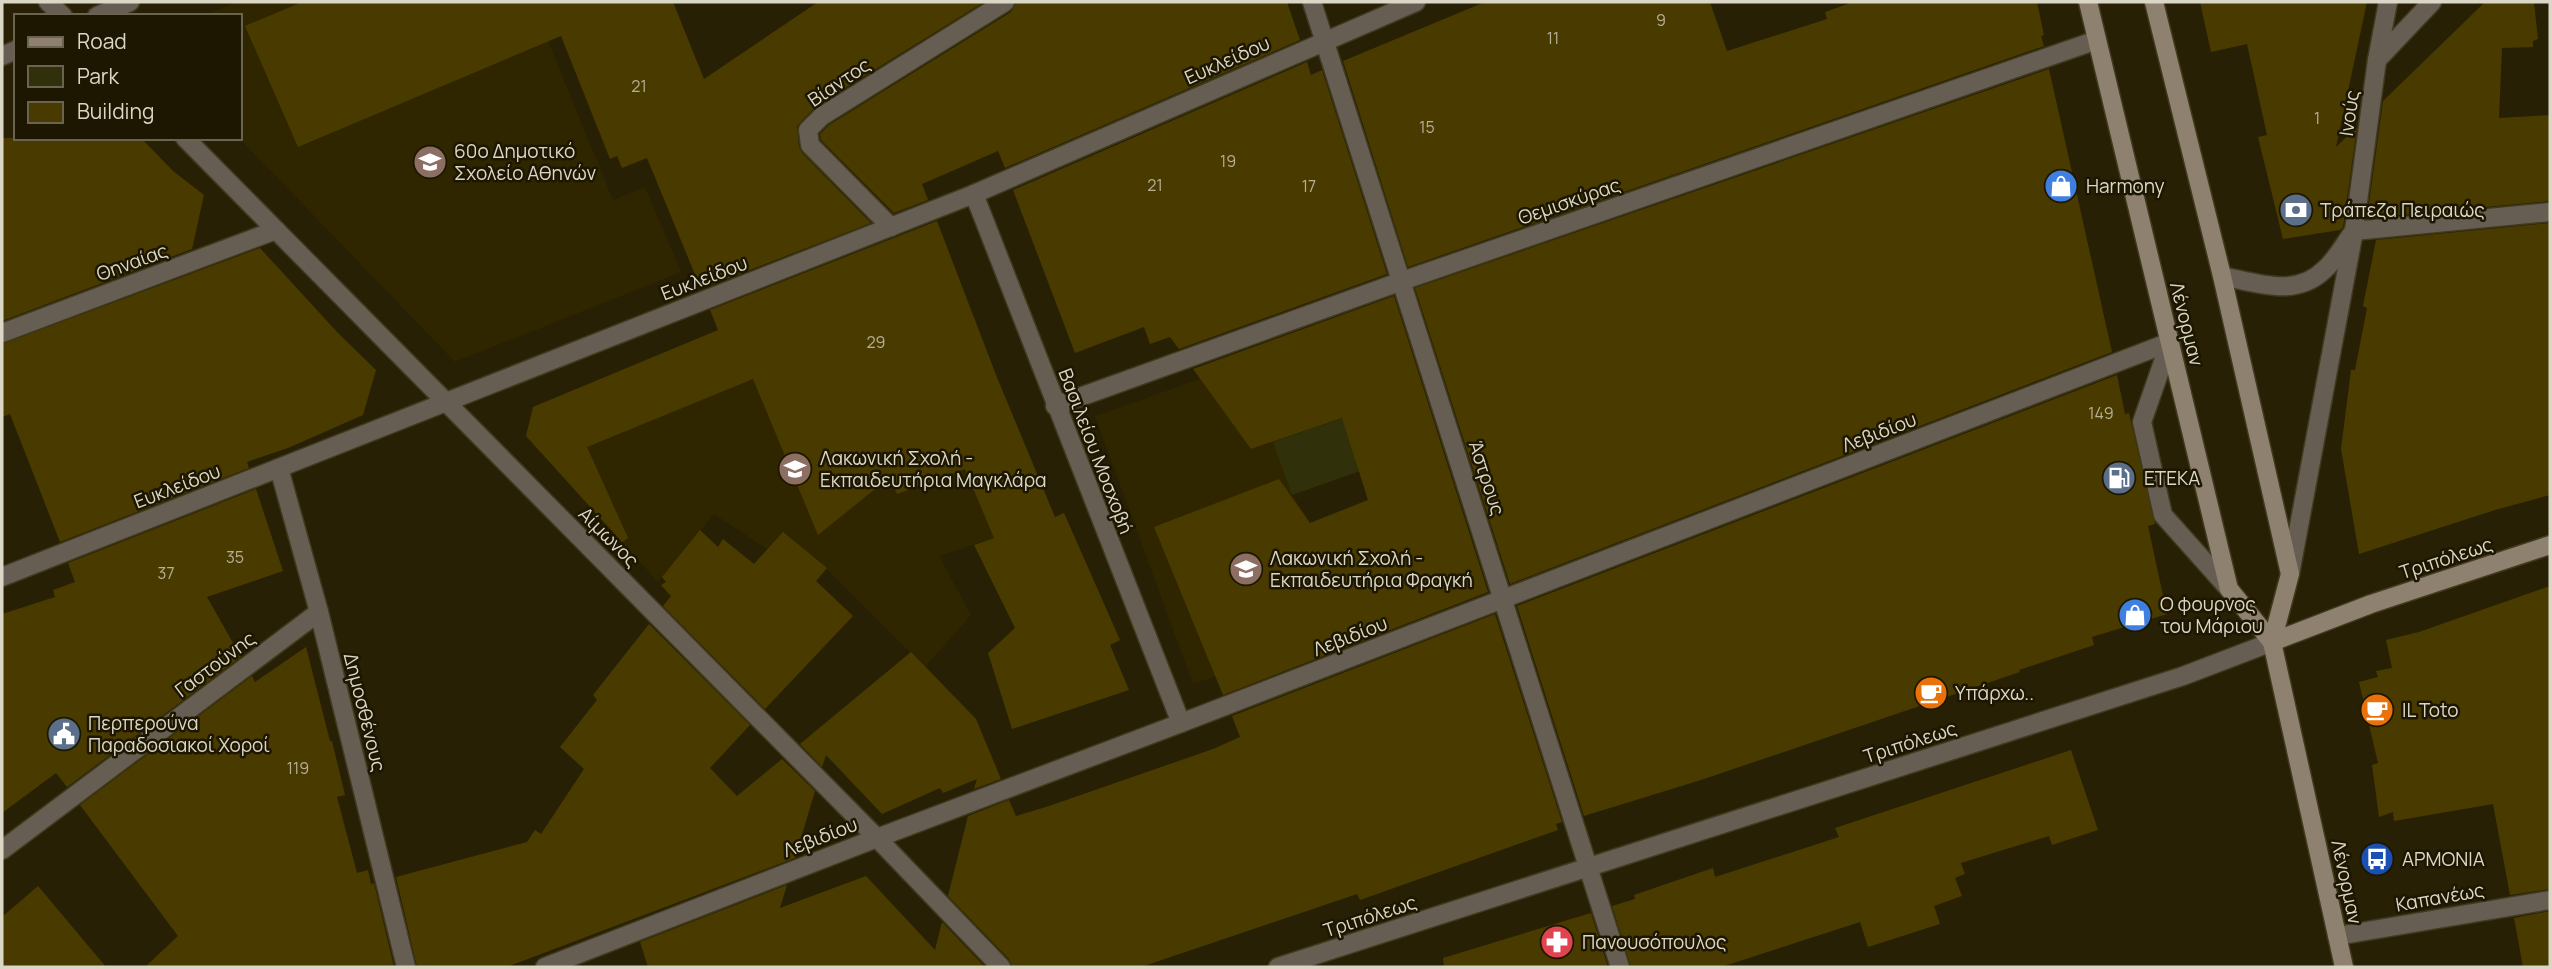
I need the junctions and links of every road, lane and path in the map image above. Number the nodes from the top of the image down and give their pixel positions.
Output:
1 (48, 2) edge
2 (130, 2) edge
3 (1005, 2) edge
4 (1312, 2) edge
5 (1416, 2) edge
6 (2088, 2) edge
7 (2154, 2) edge
8 (2388, 2) edge
9 (2432, 2) edge
10 (61, 14) edge
11 (102, 14) edge
12 (1324, 40) junction
13 (2097, 40) junction
14 (2377, 60) junction
15 (187, 140) edge
16 (974, 194) junction
17 (2550, 212) edge
18 (891, 227) junction
19 (276, 230) junction
20 (2354, 231) junction
21 (2221, 276) junction
22 (1402, 281) junction
23 (2, 333) edge
24 (2170, 342) junction
25 (447, 401) junction
26 (1055, 406) junction
27 (279, 468) junction
28 (2550, 545) edge
29 (2290, 574) junction
30 (2, 577) edge
31 (2229, 589) junction
32 (1504, 598) junction
33 (319, 612) junction
34 (2272, 642) junction
35 (1181, 723) junction
36 (877, 838) junction
37 (2, 850) edge
38 (1589, 867) junction
39 (2550, 900) edge
40 (2337, 936) junction
41 (406, 967) edge
42 (545, 967) edge
43 (1001, 967) edge
44 (1278, 967) edge
45 (1620, 967) edge
46 (2344, 967) edge

1 - 10 street
2 - 11 street
3 - 18 street, Βίαντος
4 - 12 street, Άστρους
5 - 12 street, Ευκλείδου
6 - 13 main road, Λένορμαν
7 - 21 main road, Λένορμαν
8 - 14 street, Ινούς
9 - 14 street
12 - 16 street, Ευκλείδου
12 - 22 street, Άστρους
13 - 22 street, Θεμισκύρας
13 - 24 main road, Λένορμαν
14 - 20 street, Ινούς
15 - 19 street, Αίμωνος
16 - 18 street, Ευκλείδου
16 - 26 street, Βασιλείου Μοσχοβή
17 - 20 street
18 - 25 street, Ευκλείδου
19 - 23 street, Θηναίας
19 - 25 street, Αίμωνος
20 - 21 street
20 - 29 street, Λένορμαν
21 - 29 main road, Λένορμαν
22 - 26 street, Θεμισκύρας
22 - 32 street, Άστρους
24 - 31 main road, Λένορμαν
24 - 31 street
24 - 32 street, Λεβιδίου
25 - 27 street, Ευκλείδου
25 - 36 street, Αίμωνος
26 - 35 street, Βασιλείου Μοσχοβή
27 - 30 street, Ευκλείδου
27 - 33 street, Δημοσθένους
28 - 34 main road, Τριπόλεως
29 - 34 main road, Λένορμαν
31 - 34 main road, Λένορμαν
32 - 35 street, Λεβιδίου
32 - 38 street, Άστρους
33 - 37 street, Γαστούνης
33 - 41 street, Δημοσθένους
34 - 38 street, Τριπόλεως
34 - 40 main road, Λένορμαν
35 - 36 street, Λεβιδίου
36 - 42 street, Λεβιδίου
36 - 43 street, Αίμωνος
38 - 44 street, Τριπόλεως
38 - 45 street, Άστρους
39 - 40 street, Καπανέως
40 - 46 main road, Λένορμαν

